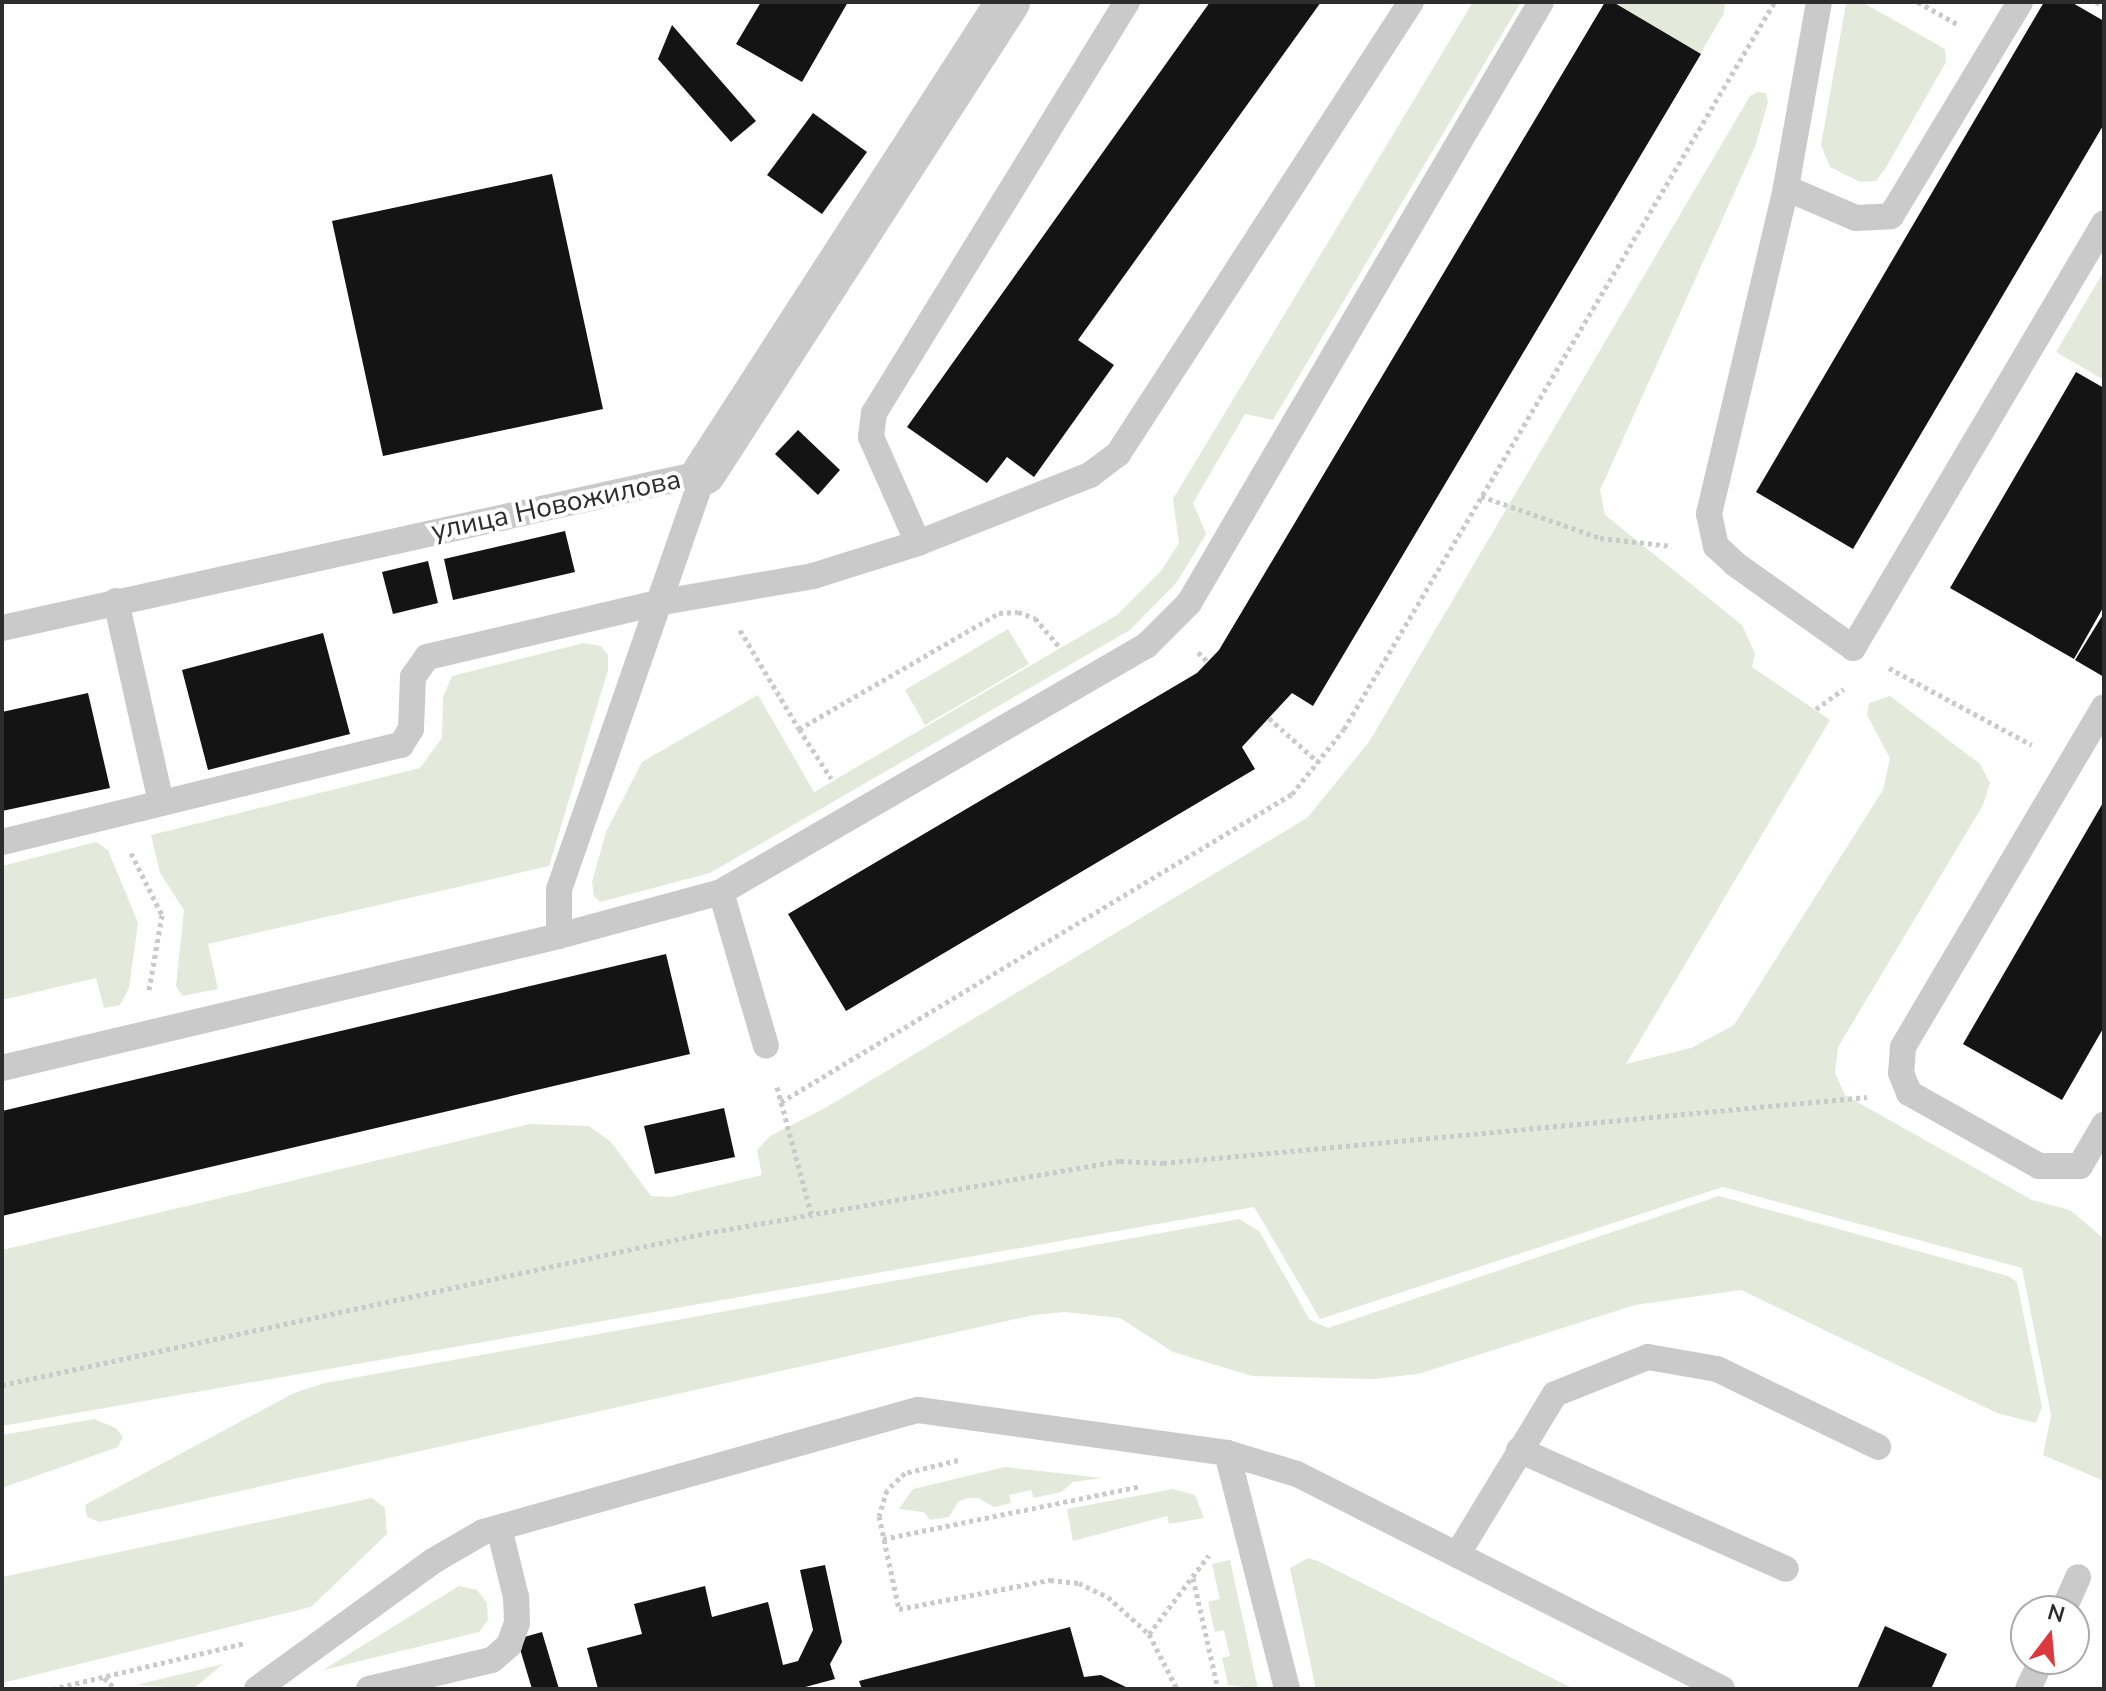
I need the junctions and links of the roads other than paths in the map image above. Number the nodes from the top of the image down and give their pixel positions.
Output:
1 (1008, 2) edge
2 (1127, 2) edge
3 (1411, 2) edge
4 (1541, 2) edge
5 (1819, 2) edge
6 (2020, 2) edge
7 (1786, 188) junction
8 (2104, 224) edge
9 (704, 473) junction
10 (918, 543) junction
11 (116, 601) junction
12 (657, 603) junction
13 (2, 628) edge
14 (2104, 707) edge
15 (161, 803) junction
16 (2, 842) edge
17 (721, 892) junction
18 (559, 936) junction
19 (766, 1046) road end
20 (2, 1068) edge
21 (2104, 1125) edge
22 (1878, 1447) dead end
23 (1519, 1450) junction
24 (1227, 1453) junction
25 (499, 1528) junction
26 (1457, 1555) junction
27 (1786, 1569) dead end
28 (2078, 1577) dead end
29 (2070, 1595) edge
30 (257, 1689) edge
31 (369, 1689) edge
32 (1287, 1689) edge
33 (1722, 1689) edge

1 - 9 street, улица Новожилова
2 - 10 lane
3 - 10 lane
4 - 17 lane
5 - 7 lane
6 - 7 lane
7 - 8 lane
9 - 11 lane, улица Новожилова
9 - 12 lane
10 - 12 lane
11 - 13 lane, улица Новожилова
11 - 15 lane
12 - 15 lane
12 - 18 lane
14 - 21 lane
15 - 16 lane
17 - 18 lane
17 - 19 lane
18 - 20 lane
22 - 23 lane
23 - 26 lane
23 - 27 lane
24 - 25 lane
24 - 26 lane
24 - 32 lane
25 - 30 lane
25 - 31 lane
26 - 33 lane
28 - 29 lane

